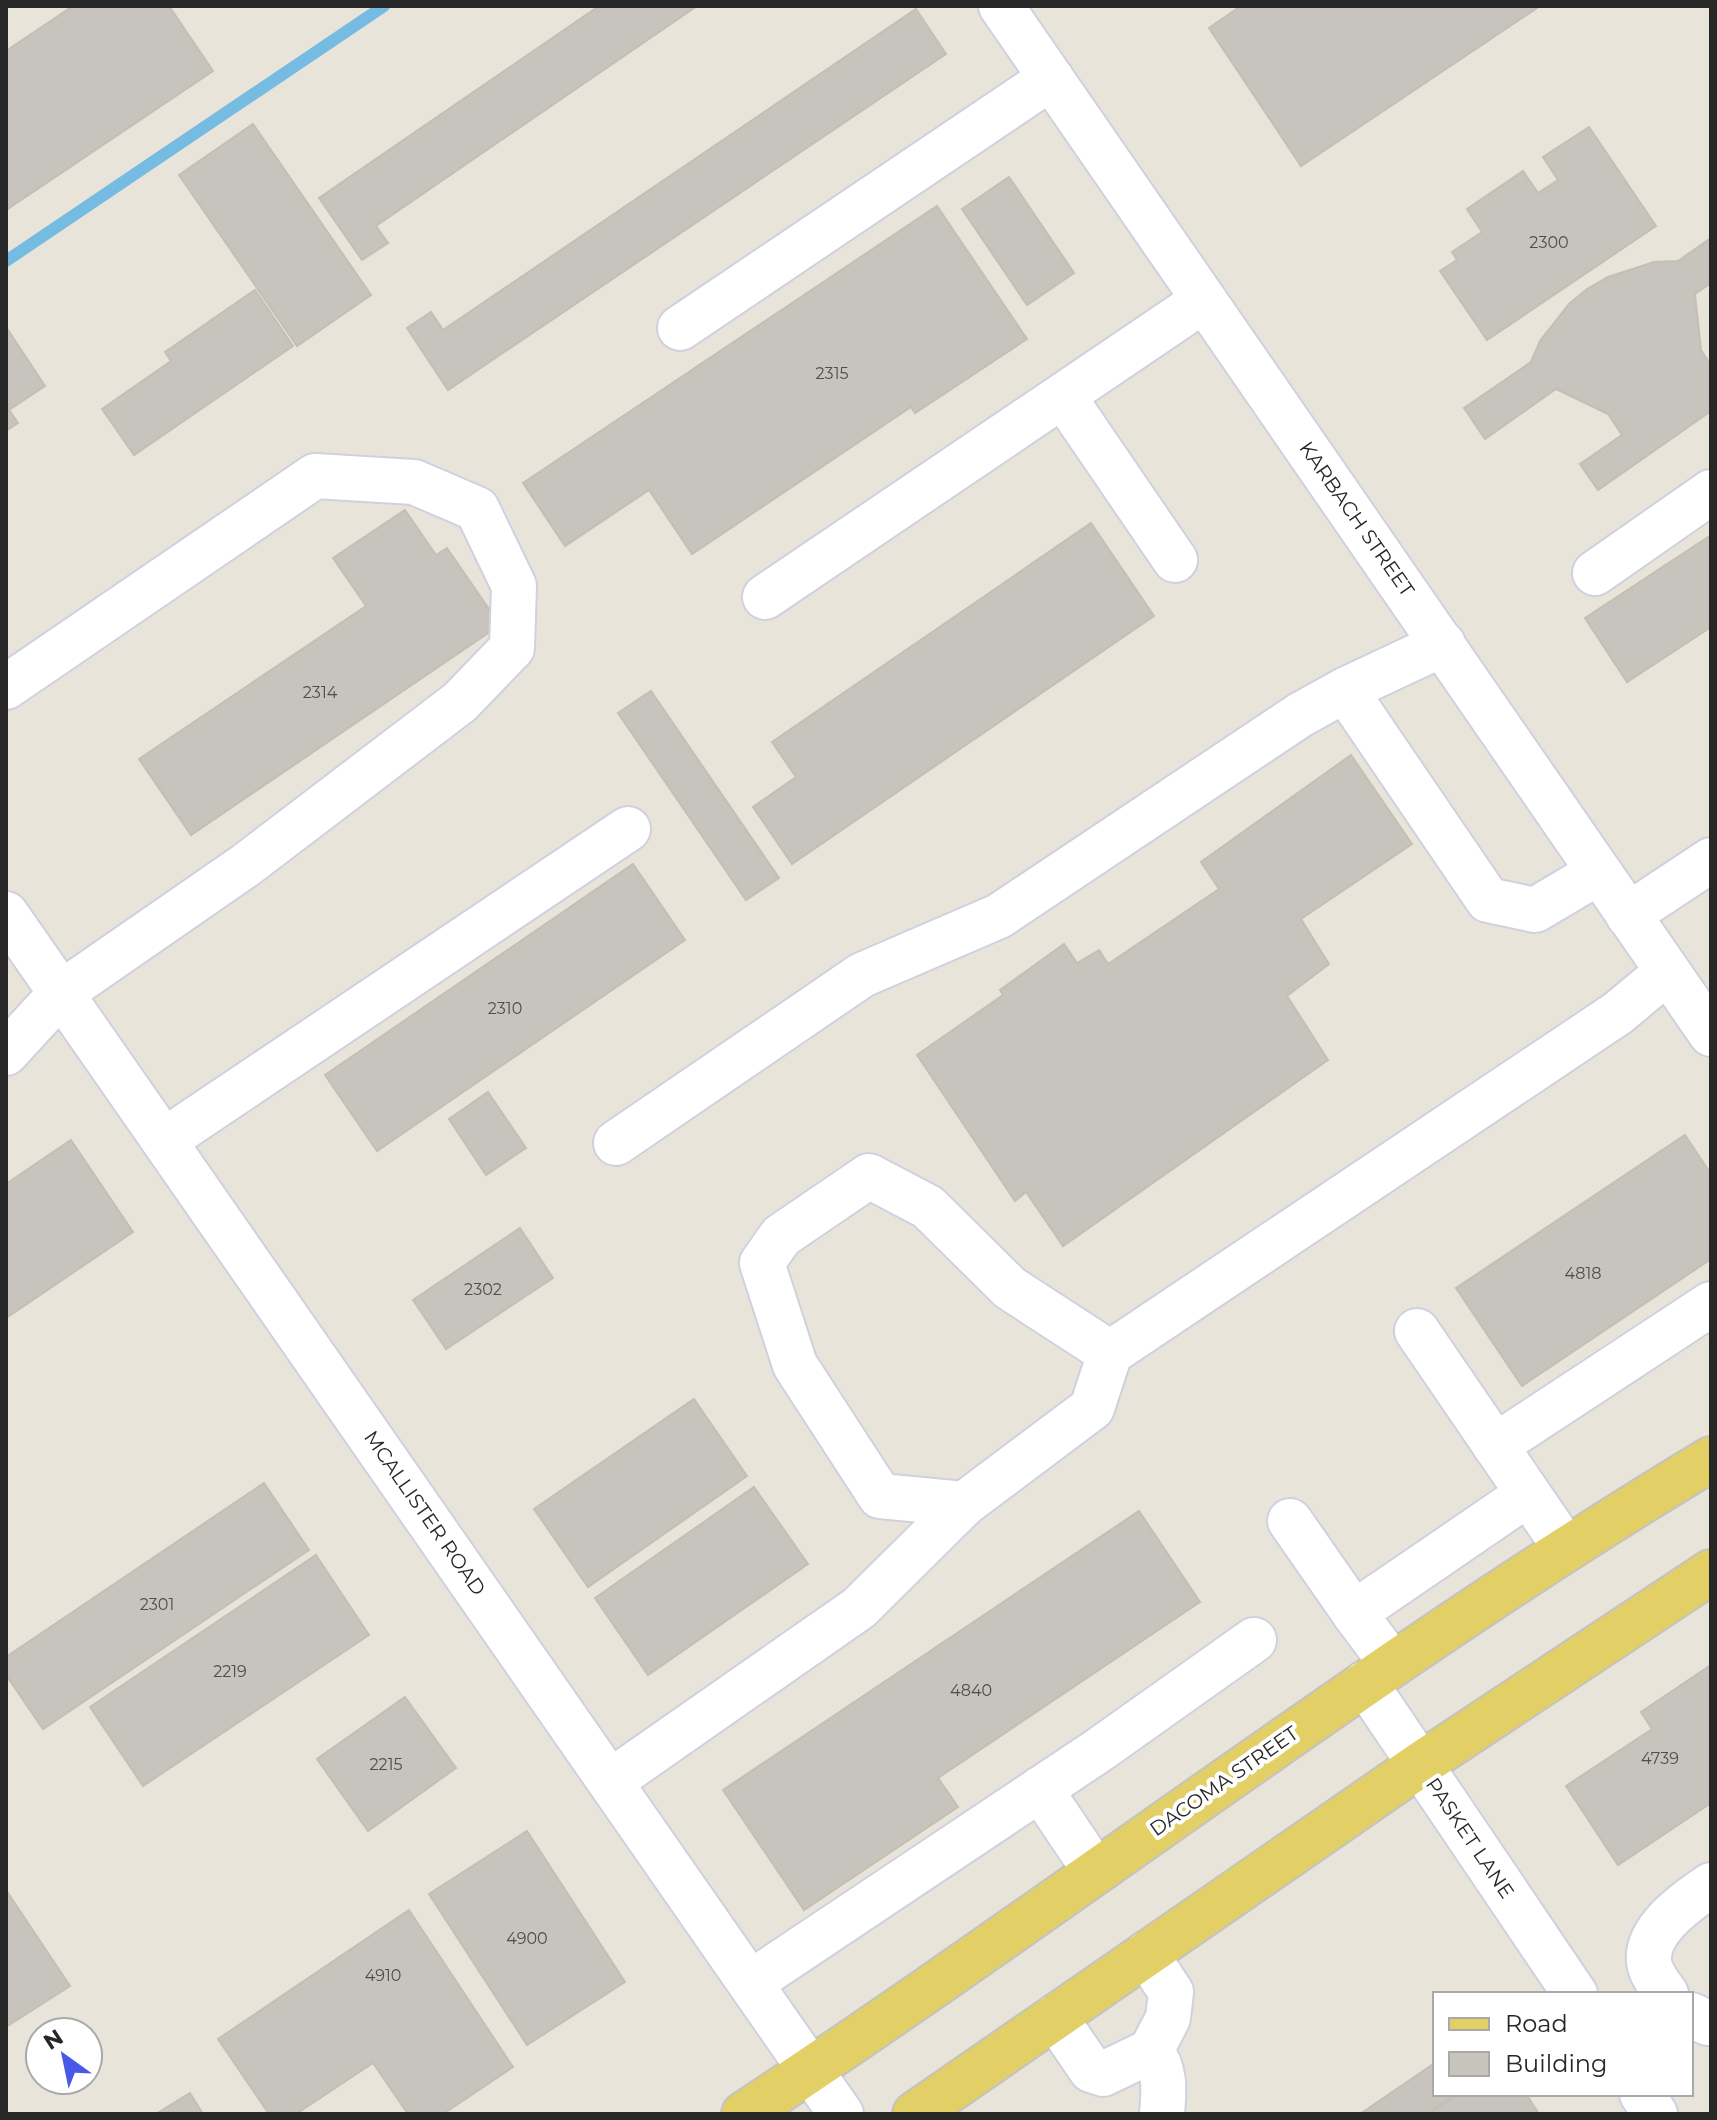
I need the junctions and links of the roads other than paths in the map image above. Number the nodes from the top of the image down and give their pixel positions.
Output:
1 (1001, 6) edge
2 (1051, 78) junction
3 (1204, 300) junction
4 (680, 328) dead end
5 (1063, 396) junction
6 (1711, 492) edge
7 (1175, 560) dead end
8 (1595, 573) dead end
9 (765, 597) dead end
10 (1443, 644) junction
11 (6, 687) edge
12 (1345, 690) junction
13 (628, 829) dead end
14 (1711, 860) edge
15 (1599, 872) junction
16 (6, 914) edge
17 (1628, 915) junction
18 (1667, 972) junction
19 (61, 993) junction
20 (1711, 1034) edge
21 (6, 1053) edge
22 (165, 1140) junction
23 (616, 1143) dead end
24 (1711, 1304) edge
25 (1417, 1331) dead end
26 (1110, 1353) junction
27 (1495, 1446) junction
28 (1711, 1459) edge
29 (1528, 1494) junction
30 (964, 1504) junction
31 (1290, 1521) dead end
32 (1566, 1549) junction
33 (1711, 1572) edge
34 (1354, 1613) junction
35 (1254, 1640) dead end
36 (1378, 1673) junction
37 (1421, 1764) junction
38 (611, 1781) junction
39 (1040, 1789) junction
40 (1095, 1871) junction
41 (1711, 1885) edge
42 (1146, 1954) junction
43 (750, 1983) junction
44 (1574, 1992) edge
45 (1665, 1992) edge
46 (1055, 2017) junction
47 (1151, 2051) junction
48 (811, 2070) junction
49 (1643, 2096) edge
50 (919, 2113) edge
51 (744, 2114) edge
52 (841, 2114) edge
53 (1162, 2114) edge
54 (1655, 2114) edge

1 - 2 street, KARBACH STREET
2 - 3 street, KARBACH STREET
2 - 4 street
3 - 5 street
3 - 10 street, KARBACH STREET
5 - 7 street
5 - 9 street
6 - 8 street
10 - 12 street
10 - 15 street, KARBACH STREET
11 - 19 street
12 - 15 street
12 - 23 street
13 - 22 street
14 - 17 street
15 - 17 street, KARBACH STREET
16 - 19 street, MCALLISTER ROAD
17 - 18 street, KARBACH STREET
18 - 20 street, KARBACH STREET
18 - 26 street
19 - 21 street
19 - 22 street, MCALLISTER ROAD
22 - 38 street, MCALLISTER ROAD
24 - 27 street
25 - 27 street
26 - 30 street
26 - 30 street
27 - 29 street
28 - 32 main road, DACOMA STREET
29 - 32 street
29 - 34 street
30 - 38 street
31 - 34 street, PASKET LANE
32 - 36 main road, DACOMA STREET
33 - 37 main road
34 - 36 street, PASKET LANE
35 - 39 street
36 - 37 street, PASKET LANE
36 - 40 main road, DACOMA STREET
37 - 42 main road
37 - 44 street, PASKET LANE
38 - 43 street, MCALLISTER ROAD
39 - 40 street
39 - 43 street
40 - 48 main road, DACOMA STREET
41 - 45 street
42 - 46 main road
42 - 47 street
43 - 48 street, MCALLISTER ROAD
46 - 47 street
46 - 50 main road
47 - 53 street
48 - 51 main road, DACOMA STREET
48 - 52 street, MCALLISTER ROAD
49 - 54 street

